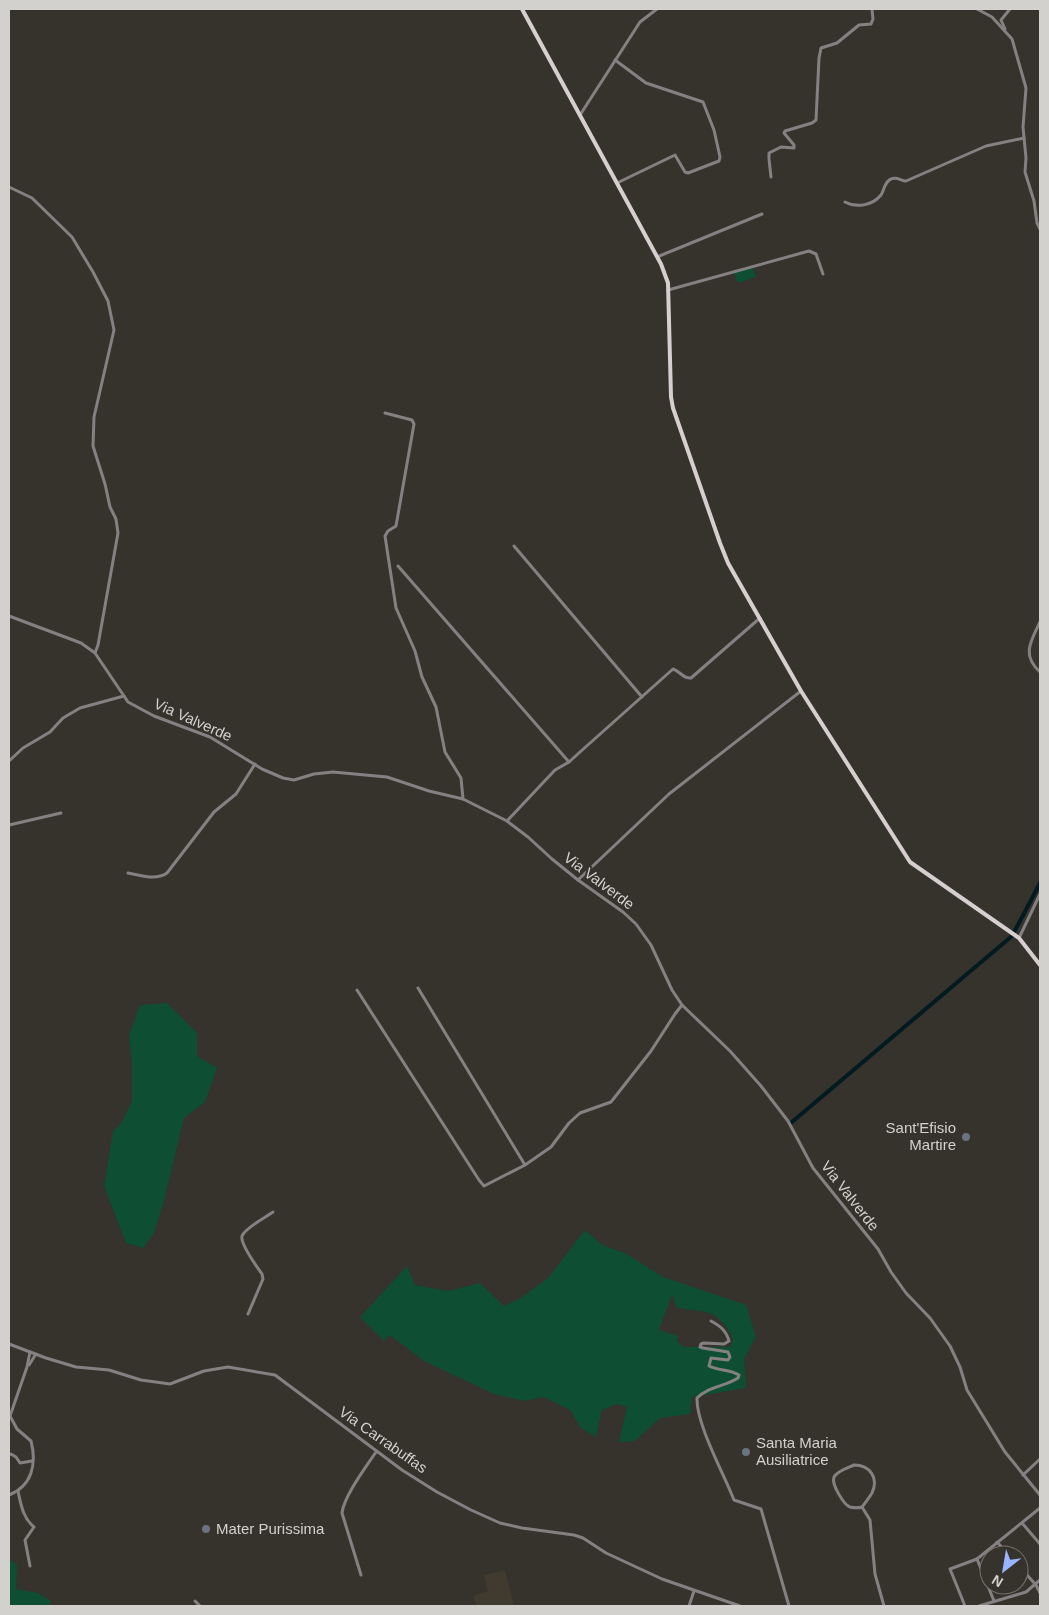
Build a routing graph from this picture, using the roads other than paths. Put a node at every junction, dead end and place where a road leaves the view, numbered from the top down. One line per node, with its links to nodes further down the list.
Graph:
1 (522, 9): 8 (main road)
2 (657, 9): 7 (street)
3 (872, 9): 10 (street)
4 (977, 9): 6 (street)
5 (1010, 9): 6 (street)
6 (1006, 32): 9 (street)
7 (615, 60): 8 (street); 11 (street)
8 (580, 115): 11 (main road)
9 (1024, 138): 13 (street); 15 (street)
10 (771, 177)
11 (617, 183): 16 (main road)
12 (9, 187): 25 (street)
13 (844, 202)
14 (762, 214): 16 (street)
15 (1040, 229)
16 (657, 257): 18 (main road)
17 (822, 274): 18 (street)
18 (668, 290): 23 (main road)
19 (385, 414): 33 (street)
20 (514, 546): 29 (street)
21 (398, 566): 31 (street)
22 (9, 616): 25 (street, Via Valverde)
23 (760, 618): 27 (main road); 29 (street)
24 (1040, 622): 26 (street)
25 (95, 653): 28 (street, Via Valverde)
26 (1040, 672)
27 (801, 690): 38 (street); 40 (main road)
28 (124, 696): 30 (street); 32 (street, Via Valverde)
29 (642, 697): 31 (street)
30 (9, 761)
31 (569, 762): 35 (street)
32 (255, 764): 33 (street, Via Valverde); 37 (street)
33 (463, 799): 35 (street, Via Valverde)
34 (61, 813): 36 (street)
35 (507, 821): 38 (street, Via Valverde)
36 (9, 825)
37 (128, 873)
38 (578, 880): 44 (street, Via Valverde)
39 (1040, 894): 40 (street)
40 (1015, 935): 41 (main road)
41 (1040, 965)
42 (418, 988): 45 (street)
43 (357, 990): 45 (street)
44 (682, 1006): 45 (street); 57 (street, Via Valverde)
45 (525, 1165)
46 (273, 1212): 47 (street)
47 (248, 1314)
48 (710, 1321): 80 (street)
49 (9, 1344): 50 (street, Via Carrabuffas)
50 (30, 1352): 51 (street, Via Carrabuffas); 52 (street)
51 (36, 1354): 52 (street); 53 (street, Via Carrabuffas)
52 (27, 1367): 56 (street)
53 (376, 1452): 69 (street); 73 (street, Via Carrabuffas)
54 (9, 1455): 56 (street)
55 (1040, 1460): 57 (street)
56 (32, 1461): 58 (street)
57 (1023, 1475): 60 (street, Via Valverde)
58 (18, 1492): 59 (street); 68 (street)
59 (9, 1495)
60 (1040, 1495)
61 (862, 1507): 61 (street); 81 (street)
62 (1040, 1508): 63 (street)
63 (1022, 1523): 64 (street); 65 (street)
64 (997, 1542): 66 (street); 67 (street)
65 (1040, 1544)
66 (1000, 1545)
67 (977, 1559): 76 (street); 82 (street)
68 (30, 1566)
69 (361, 1575)
70 (1029, 1577): 72 (street)
71 (1040, 1580): 72 (street)
72 (1036, 1585): 74 (street); 76 (street)
73 (694, 1591): 78 (street); 79 (street, Via Carrabuffas)
74 (1040, 1593)
75 (195, 1601): 77 (street)
76 (994, 1601): 83 (street)
77 (200, 1606)
78 (689, 1606)
79 (740, 1606)
80 (789, 1606)
81 (884, 1606)
82 (965, 1606)
83 (979, 1606)

